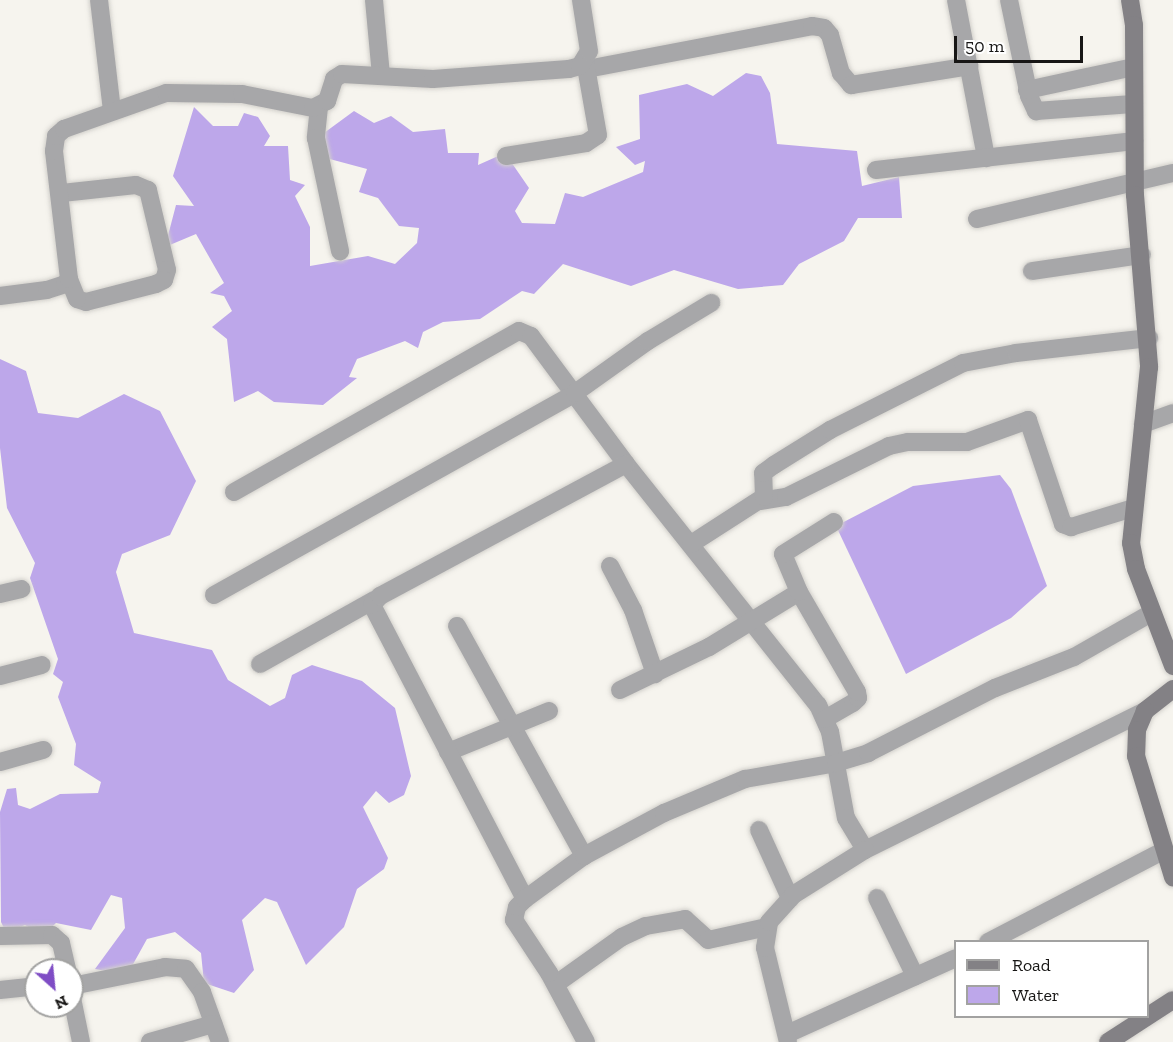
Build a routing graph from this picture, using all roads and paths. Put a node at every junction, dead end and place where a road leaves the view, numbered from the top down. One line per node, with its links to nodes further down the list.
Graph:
1 (99, 0): 14 (street)
2 (374, 0): 10 (street)
3 (581, 0): 7 (street)
4 (956, 0): 8 (street)
5 (1009, 0): 11 (street)
6 (1130, 0): 9 (street)
7 (586, 65): 8 (street); 10 (street); 16 (street)
8 (969, 66): 17 (street)
9 (1134, 67): 11 (street); 12 (street)
10 (381, 76): 13 (street)
11 (1027, 90): 12 (street)
12 (1133, 104): 15 (street)
13 (319, 107): 14 (street); 23 (street)
14 (112, 111): 21 (street)
15 (1134, 141): 17 (street); 20 (street)
16 (506, 156)
17 (986, 158): 18 (street)
18 (876, 170)
19 (1173, 173): 20 (street)
20 (1135, 182): 22 (street); 24 (street)
21 (62, 193): 26 (street); 26 (street)
22 (977, 219)
23 (340, 251)
24 (1142, 255): 25 (street); 29 (street)
25 (1032, 271)
26 (69, 279): 27 (street)
27 (0, 297)
28 (711, 303): 30 (street)
29 (1149, 338): 32 (street); 35 (street)
30 (575, 393): 33 (street); 34 (street); 43 (street)
31 (1173, 413): 32 (street)
32 (1143, 424): 36 (street)
33 (626, 464): 38 (street); 44 (street)
34 (234, 492)
35 (760, 501): 36 (street); 38 (street)
36 (1133, 508): 45 (street)
37 (834, 522): 41 (street)
38 (691, 544): 46 (street)
39 (610, 566): 51 (street)
40 (21, 589): 42 (street)
41 (799, 592): 46 (street); 57 (street)
42 (0, 594)
43 (214, 595)
44 (374, 600): 48 (street); 60 (street)
45 (1151, 613): 50 (street); 62 (street)
46 (754, 620): 51 (street); 57 (street)
47 (457, 627): 58 (street)
48 (260, 664)
49 (42, 665): 52 (street)
50 (1173, 666)
51 (655, 674): 54 (street)
52 (0, 676)
53 (1173, 689): 56 (street)
54 (620, 690)
55 (549, 711): 58 (street)
56 (1146, 711): 64 (street); 65 (street)
57 (825, 719): 62 (street)
58 (509, 726): 60 (street); 66 (street)
59 (44, 750): 61 (street)
60 (448, 752): 70 (street)
61 (0, 762)
62 (836, 763): 64 (street); 66 (street)
63 (759, 830): 68 (street)
64 (865, 850): 68 (street)
65 (1163, 851): 67 (street); 73 (street)
66 (584, 856): 70 (street)
67 (1173, 877)
68 (790, 898): 71 (street)
69 (877, 898): 76 (street)
70 (525, 899): 78 (street)
71 (767, 927): 78 (street); 86 (street)
72 (0, 936): 74 (street)
73 (992, 940)
74 (64, 958)
75 (954, 959): 76 (street)
76 (915, 976): 86 (street)
77 (84, 984): 85 (street)
78 (556, 984): 90 (street)
79 (24, 987): 80 (street)
80 (0, 990)
81 (1173, 1000): 82 (street)
82 (1149, 1016)
83 (76, 1018): 87 (street)
84 (1145, 1018): 91 (street)
85 (213, 1024): 88 (street); 89 (street)
86 (787, 1038)
87 (81, 1042)
88 (150, 1042)
89 (220, 1042)
90 (586, 1042)
91 (1108, 1042)

